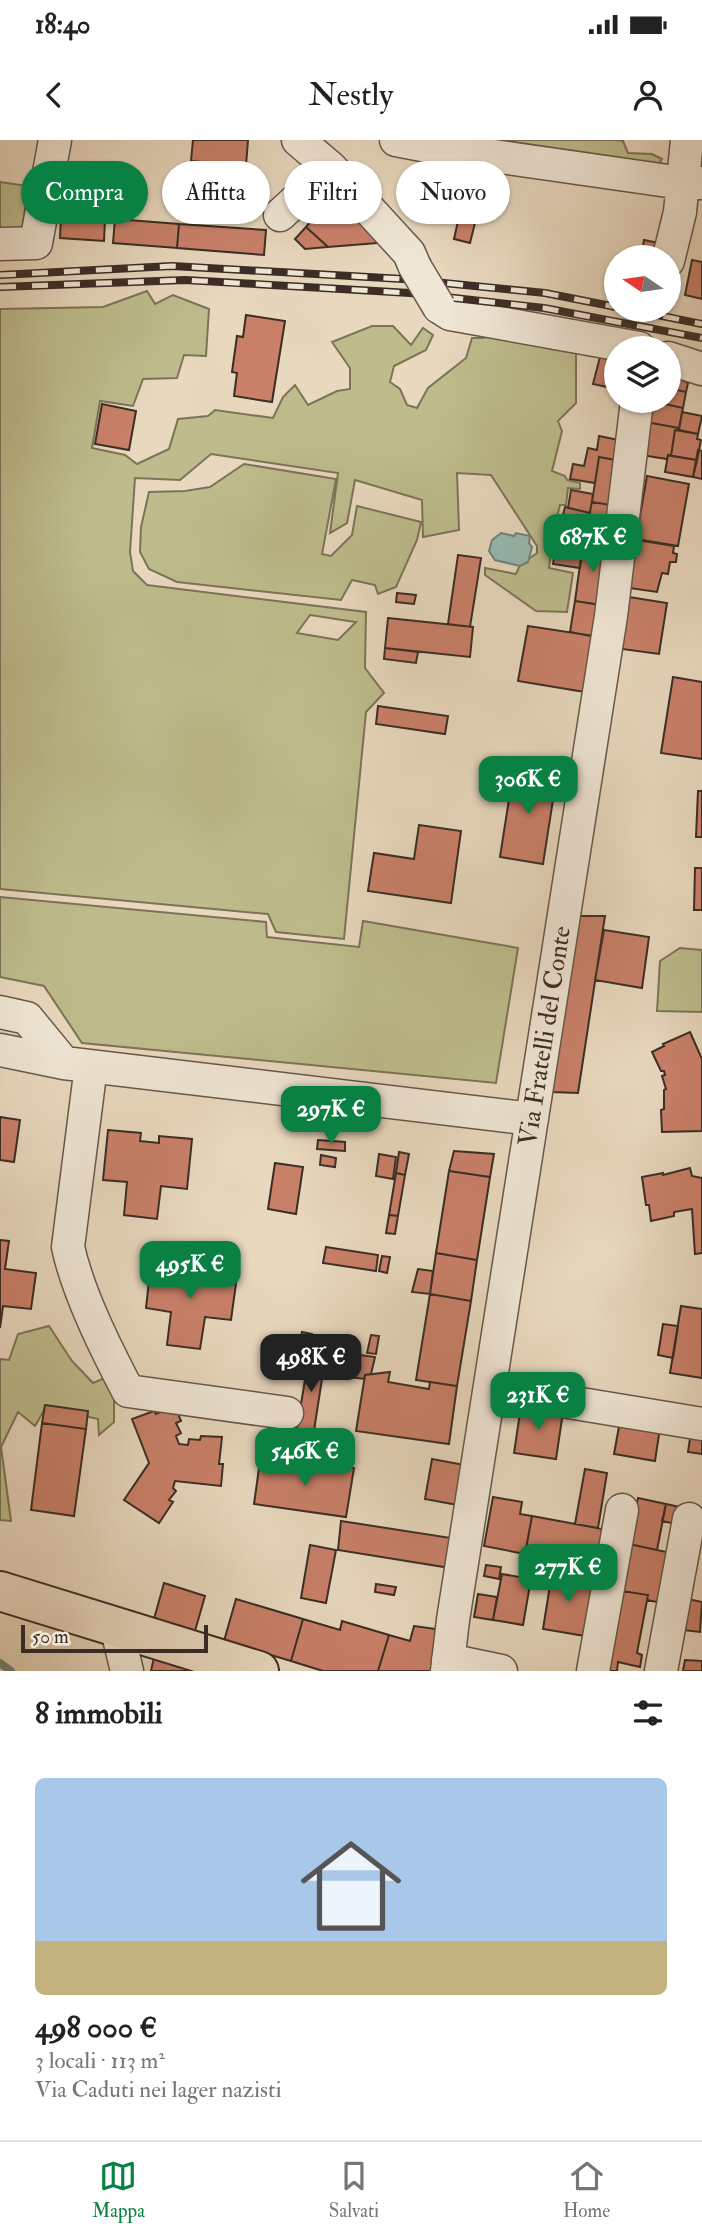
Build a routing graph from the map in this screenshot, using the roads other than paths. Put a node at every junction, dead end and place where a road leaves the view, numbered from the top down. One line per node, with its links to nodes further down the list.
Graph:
1 (55, 140): 10 (street)
2 (298, 140): 5 (street)
3 (396, 140): 6 (street)
4 (687, 140): 6 (street)
5 (323, 161)
6 (692, 183): 11 (street)
7 (284, 211): 8 (street)
8 (280, 215)
9 (382, 223): 12 (street, bridge)
10 (0, 244)
11 (672, 245)
12 (604, 342)
13 (681, 362): 14 (street)
14 (702, 369)
15 (636, 413): 19 (street, Via Fratelli del Conte)
16 (0, 1012): 18 (street)
17 (0, 1050): 18 (street)
18 (77, 1064): 19 (street); 21 (street)
19 (532, 1119): 20 (street, Via Fratelli del Conte)
20 (490, 1389): 22 (street); 27 (street, Via Fratelli del Conte)
21 (287, 1413)
22 (702, 1424)
23 (622, 1510): 31 (street)
24 (689, 1519): 32 (street)
25 (0, 1591): 26 (main road)
26 (109, 1624): 28 (street); 29 (main road)
27 (447, 1666): 30 (street)
28 (127, 1671)
29 (259, 1671)
30 (501, 1671)
31 (593, 1671)
32 (661, 1671)

